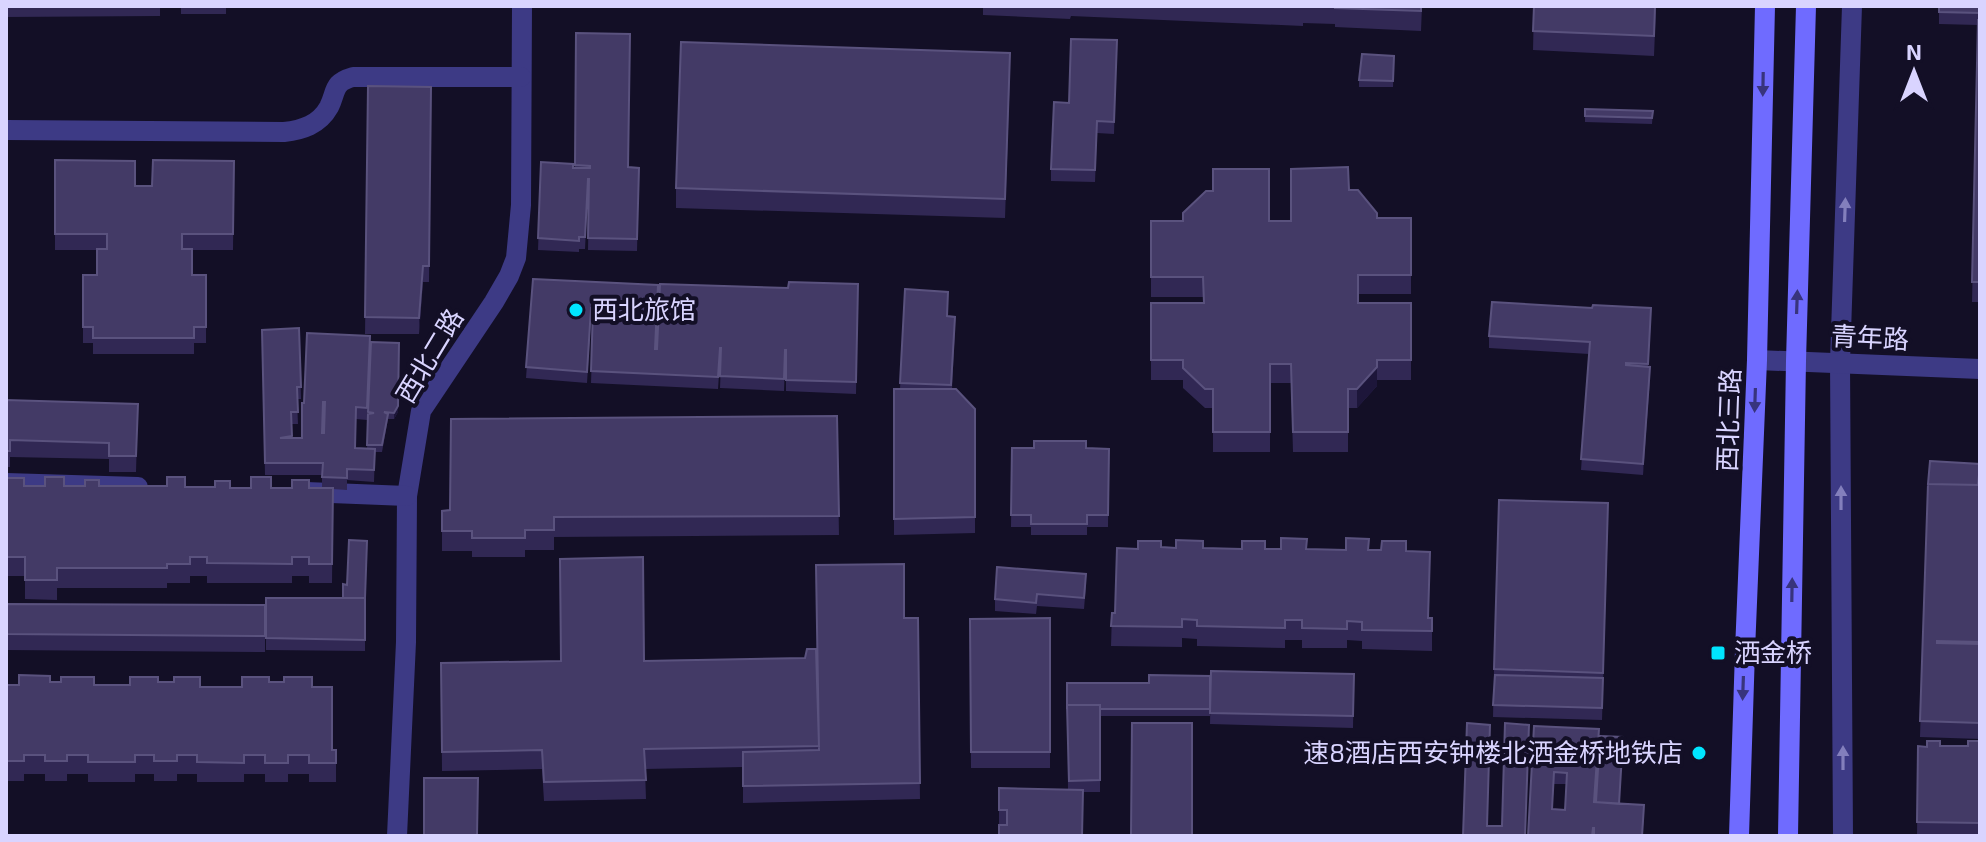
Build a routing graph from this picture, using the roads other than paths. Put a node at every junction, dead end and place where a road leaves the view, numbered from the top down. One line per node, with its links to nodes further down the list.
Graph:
1 (522, 6): 5 (street, 西北二路)
2 (1765, 6): 7 (main road, 西北三路, one-way to 7)
3 (1806, 6): 8 (main road, one-way to 3)
4 (1852, 6): 9 (street, one-way to 4)
5 (521, 77): 6 (street); 14 (street, 西北二路)
6 (6, 130)
7 (1757, 360): 8 (street, 青年路); 16 (main road, 西北三路, one-way to 16)
8 (1796, 361): 9 (street, 青年路); 17 (main road, one-way to 8)
9 (1840, 362): 10 (street, 青年路); 18 (street, one-way to 9)
10 (1980, 369)
11 (6, 483): 12 (street)
12 (160, 488)
13 (284, 492): 14 (street)
14 (407, 496): 15 (street, 西北二路)
15 (397, 836)
16 (1739, 836)
17 (1788, 836)
18 (1843, 836)

